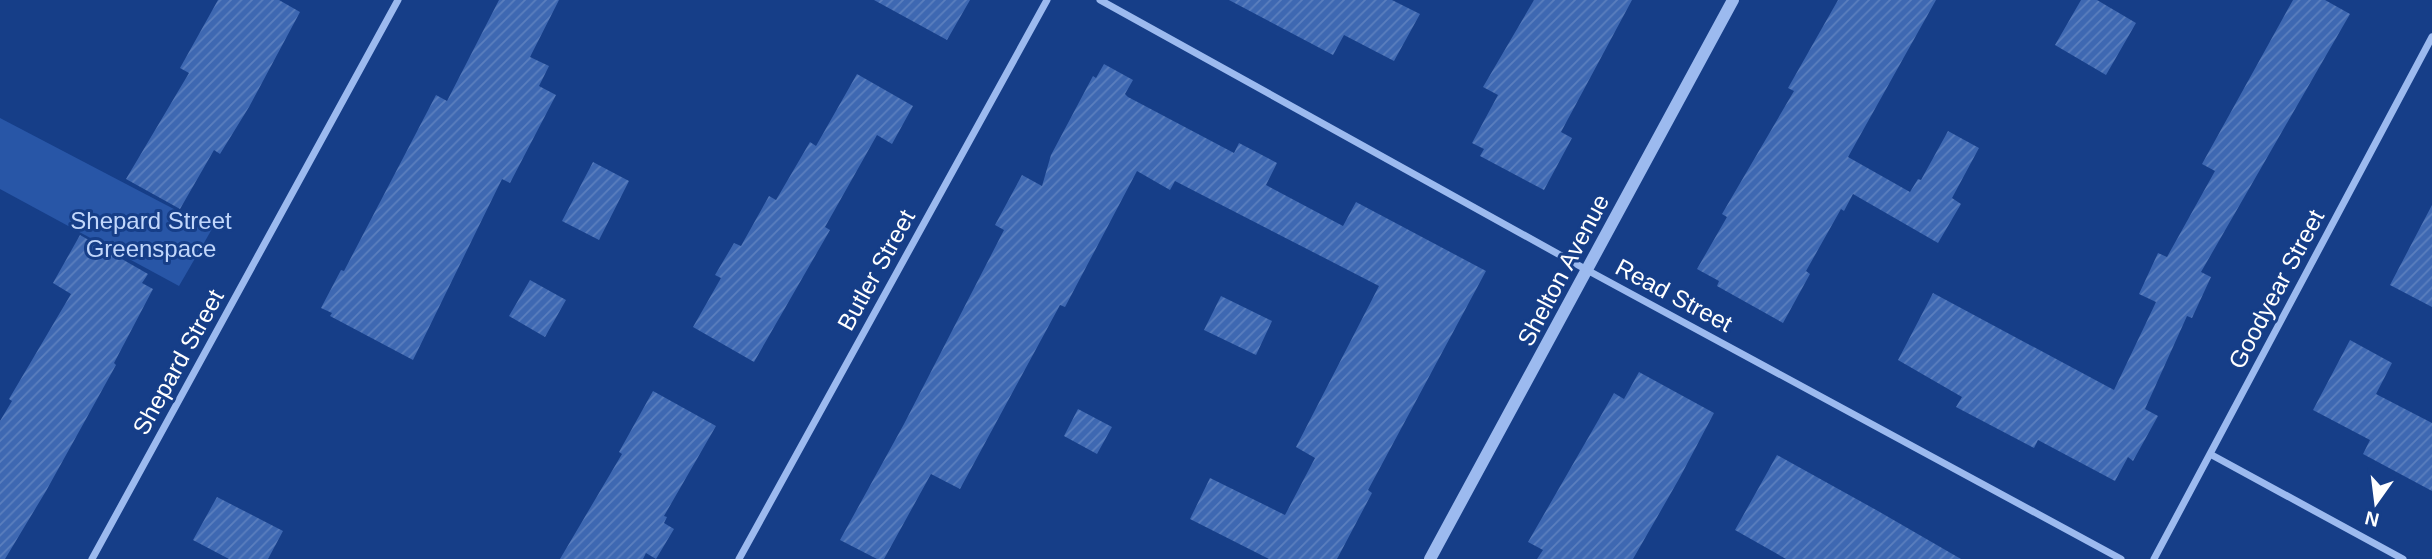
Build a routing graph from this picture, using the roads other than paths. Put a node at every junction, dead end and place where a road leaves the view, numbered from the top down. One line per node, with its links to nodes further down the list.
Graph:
1 (398, 0): 8 (street, Shepard Street)
2 (1047, 0): 9 (street, Butler Street)
3 (1100, 0): 6 (street, Read Street)
4 (1733, 0): 6 (street, Shelton Avenue)
5 (2432, 37): 7 (street, Goodyear Street)
6 (1587, 270): 10 (street, Shelton Avenue); 11 (street, Read Street)
7 (2210, 454): 12 (street, Goodyear Street); 13 (street)
8 (92, 559)
9 (739, 559)
10 (1430, 559)
11 (2121, 559)
12 (2154, 559)
13 (2403, 559)

